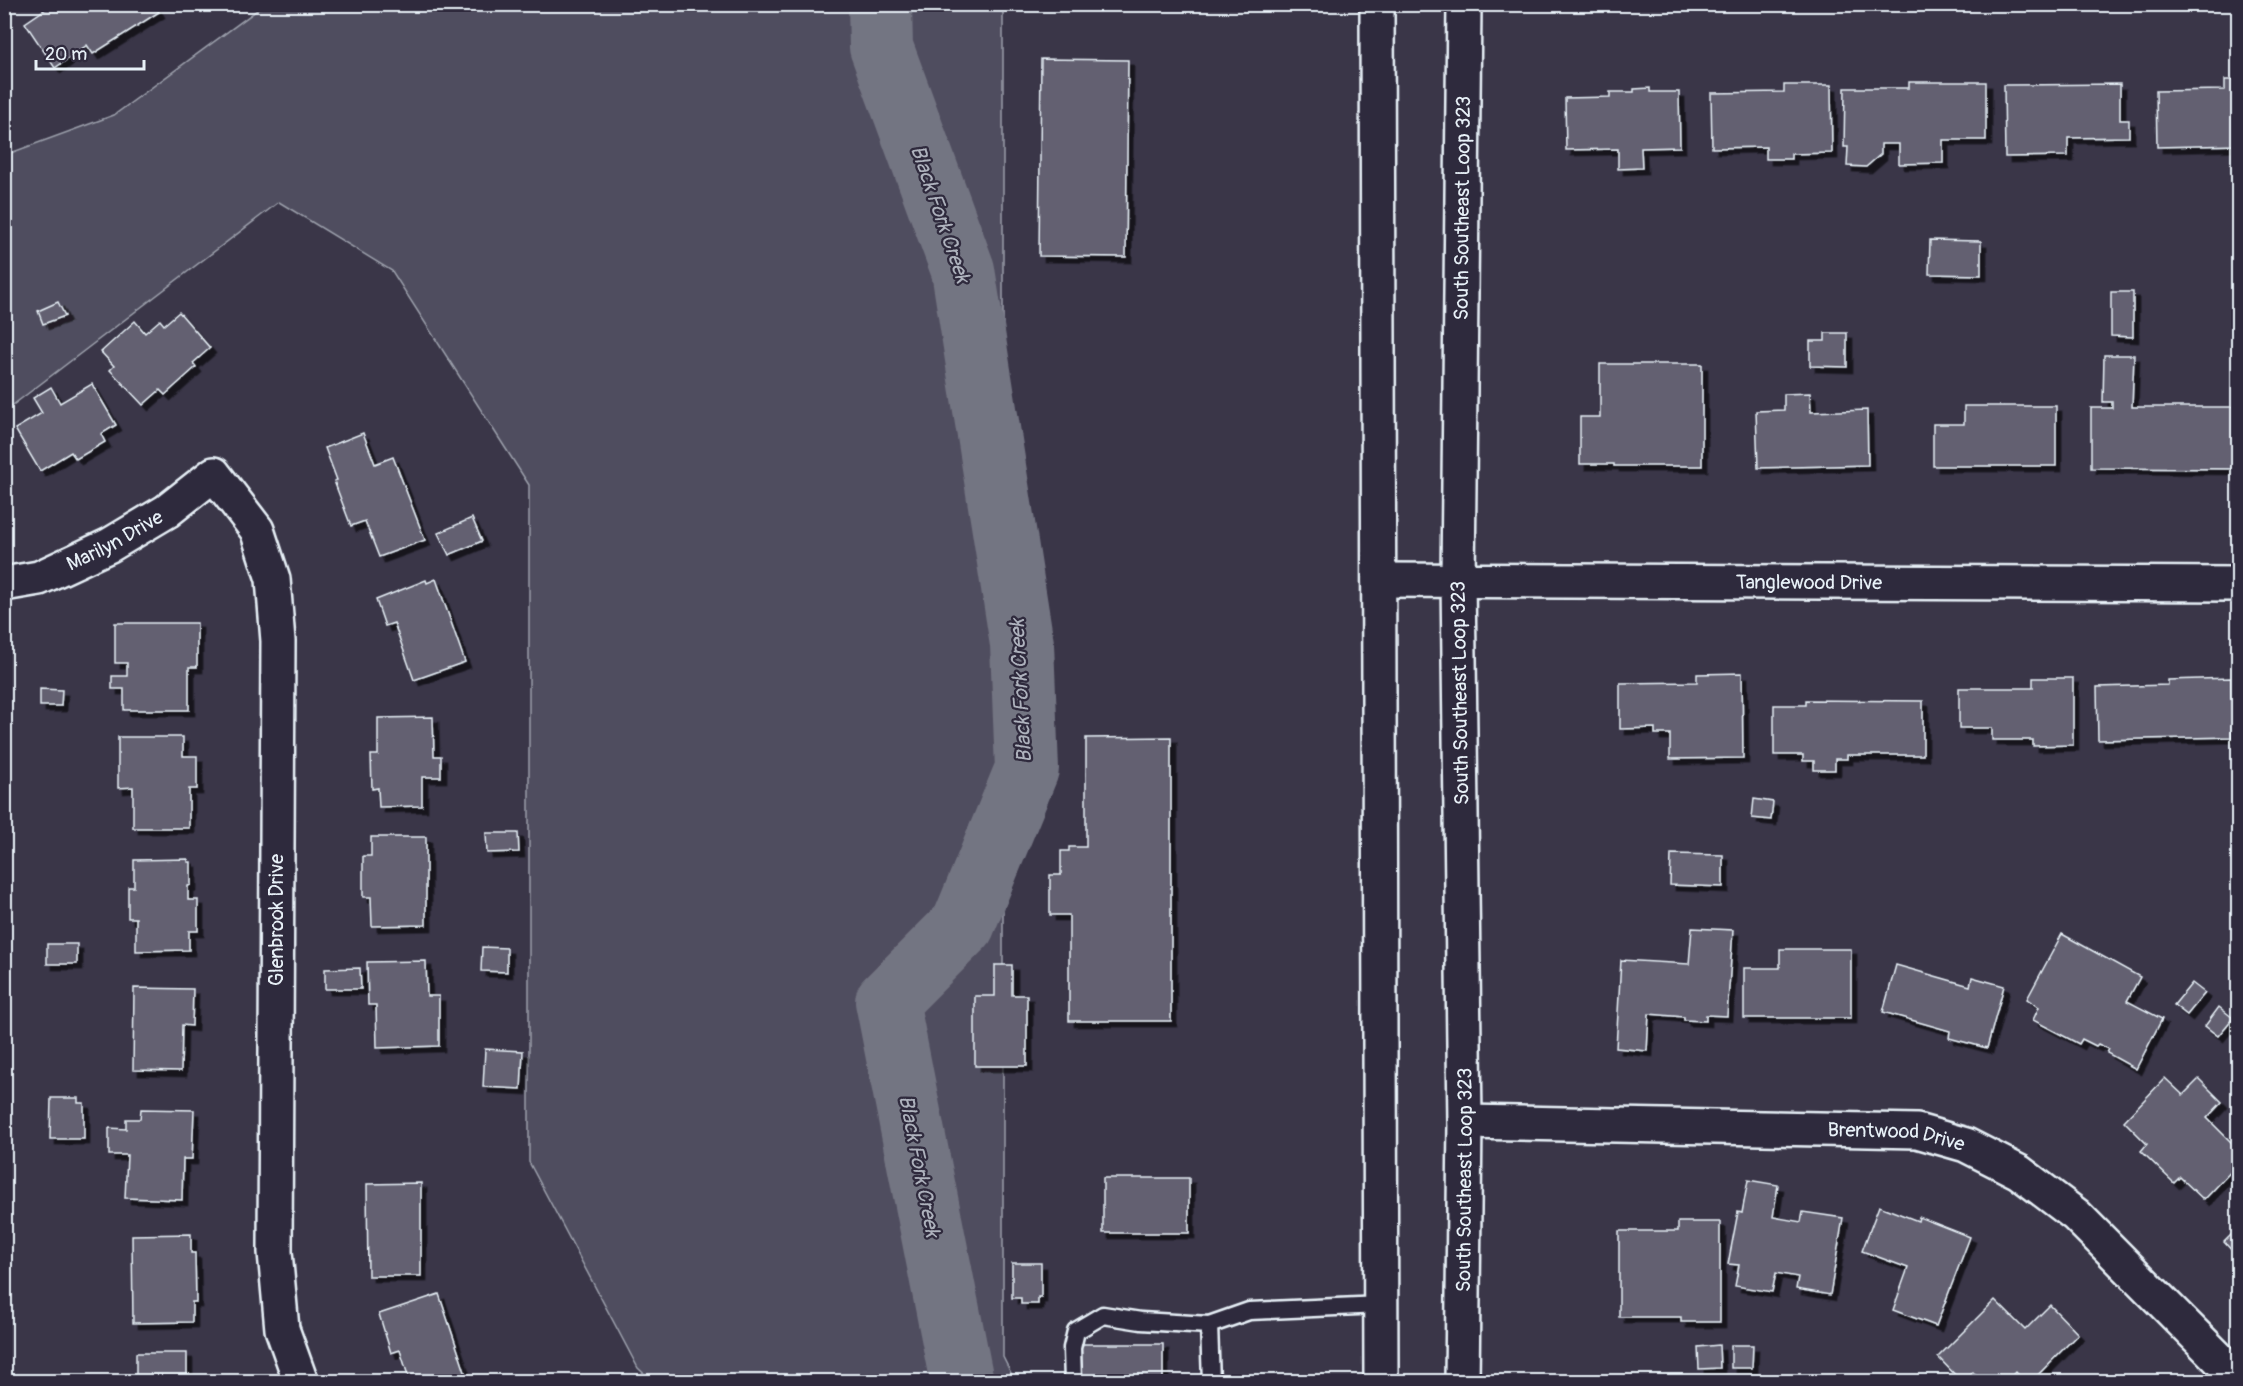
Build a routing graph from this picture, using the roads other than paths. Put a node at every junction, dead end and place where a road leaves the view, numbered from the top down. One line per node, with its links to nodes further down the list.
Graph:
1 (1377, 4): 4 (main road)
2 (1464, 4): 5 (main road, South Southeast Loop 323)
3 (214, 474): 6 (main road, Marilyn Drive); 12 (main road, Glenbrook Drive)
4 (1379, 580): 5 (main road, Tanglewood Drive); 9 (main road)
5 (1458, 580): 7 (main road, Tanglewood Drive); 8 (main road, South Southeast Loop 323)
6 (4, 584)
7 (2238, 584)
8 (1465, 1122): 11 (main road, Brentwood Drive); 16 (main road, South Southeast Loop 323)
9 (1381, 1305): 10 (lane); 15 (main road)
10 (1209, 1325): 13 (lane); 14 (lane)
11 (2238, 1378)
12 (301, 1382)
13 (1073, 1382)
14 (1211, 1382)
15 (1381, 1382)
16 (1462, 1382)

